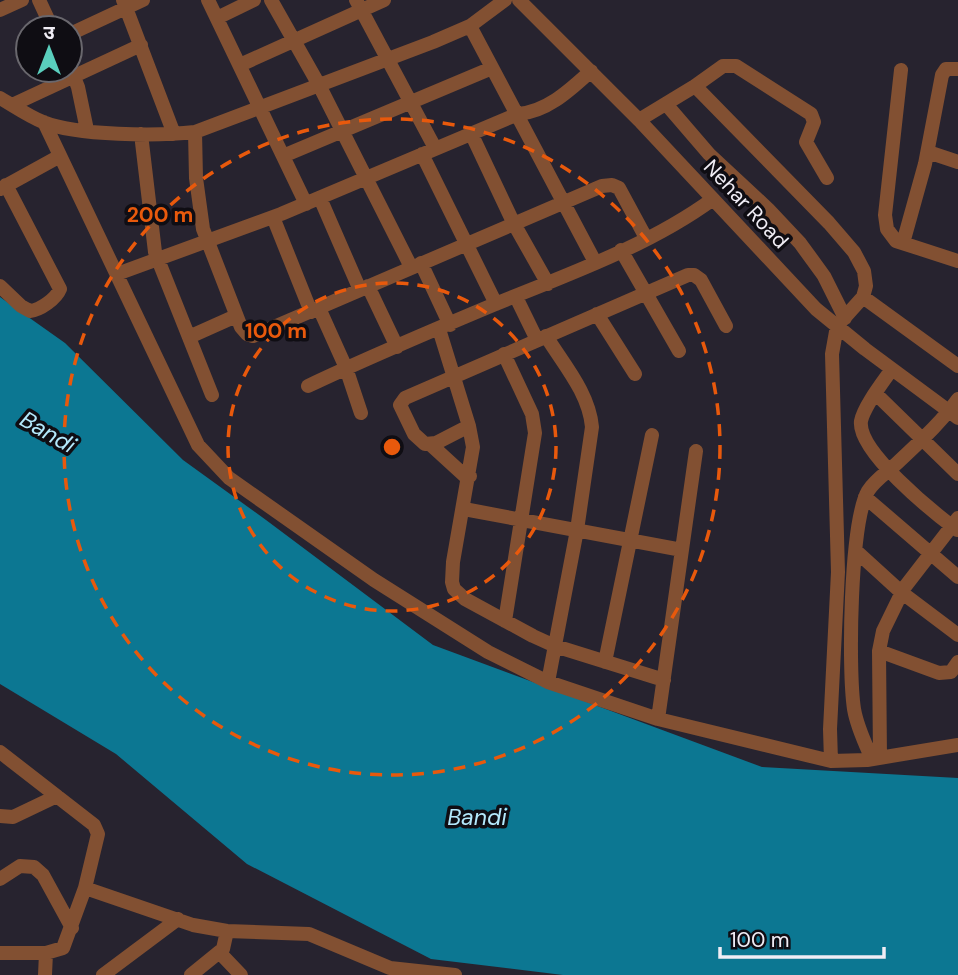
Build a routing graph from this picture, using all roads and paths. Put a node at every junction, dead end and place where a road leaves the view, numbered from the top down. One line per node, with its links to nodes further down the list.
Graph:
1 (22, 0): 11 (street)
2 (143, 0): 9 (street)
3 (208, 0): 12 (street)
4 (254, 0): 12 (street)
5 (271, 0): 15 (street)
6 (384, 0): 10 (street)
7 (505, 0): 14 (street)
8 (519, 0): 23 (street, Nehar Road)
9 (124, 4): 13 (street); 16 (street)
10 (359, 5): 15 (street); 17 (street)
11 (0, 10)
12 (217, 18): 18 (street)
13 (84, 26)
14 (470, 26): 17 (street); 20 (street)
15 (294, 41): 18 (street); 26 (street)
16 (141, 45): 19 (street); 40 (street)
17 (389, 59): 26 (street); 29 (street)
18 (240, 65): 31 (street)
19 (84, 67)
20 (492, 68): 29 (street); 32 (street)
21 (958, 69): 42 (street)
22 (901, 70): 58 (street)
23 (591, 71): 32 (street); 33 (street, Nehar Road)
24 (45, 84): 28 (street)
25 (75, 84): 35 (street)
26 (319, 85): 31 (street); 37 (street)
27 (695, 86): 30 (street); 47 (street); 70 (street)
28 (6, 101): 34 (street)
29 (411, 101): 37 (street); 41 (street)
30 (666, 104): 33 (street); 75 (street)
31 (260, 107): 36 (street); 44 (street)
32 (518, 114): 38 (street); 51 (street)
33 (639, 120): 50 (street, Nehar Road)
34 (44, 122): 35 (street); 43 (street)
35 (87, 130): 39 (street)
36 (195, 132): 40 (street); 56 (street)
37 (343, 132): 44 (street); 46 (street)
38 (471, 133): 41 (street); 54 (street)
39 (142, 134): 40 (street); 60 (street)
40 (174, 134)
41 (429, 151): 46 (street); 57 (street)
42 (928, 152): 45 (street); 58 (street)
43 (60, 156): 48 (street); 64 (street)
44 (283, 156): 52 (street)
45 (958, 162)
46 (367, 178): 49 (street); 63 (street)
47 (827, 178)
48 (3, 187): 66 (street)
49 (320, 198): 52 (street); 67 (street)
50 (713, 199): 55 (street); 75 (street, Nehar Road)
51 (565, 200): 54 (street); 55 (street); 62 (street)
52 (306, 204): 53 (street)
53 (273, 217): 56 (street); 72 (street)
54 (513, 222): 57 (street); 65 (street)
55 (646, 238): 59 (street)
56 (206, 242): 60 (street); 74 (street)
57 (464, 243): 63 (street); 71 (street)
58 (903, 243): 61 (street)
59 (621, 250): 62 (street); 68 (street)
60 (158, 258): 64 (street); 78 (street)
61 (958, 261)
62 (595, 262): 65 (street)
63 (416, 265): 67 (street); 77 (street)
64 (117, 274): 119 (street)
65 (548, 284): 69 (street)
66 (0, 286)
67 (364, 288): 72 (street); 80 (street)
68 (646, 294): 73 (street); 76 (street); 81 (street)
69 (516, 297): 71 (street); 79 (street)
70 (863, 297): 75 (street); 83 (street)
71 (496, 304): 77 (street)
72 (315, 310): 74 (street); 84 (street)
73 (597, 314): 79 (street); 86 (street)
74 (236, 316): 78 (street)
75 (841, 322): 85 (street, Nehar Road); 124 (street)
76 (726, 326)
77 (444, 327): 80 (street); 87 (street)
78 (188, 337): 90 (street)
79 (542, 338): 82 (street); 105 (street)
80 (397, 347): 84 (street)
81 (679, 351)
82 (504, 354): 87 (street); 103 (street)
83 (958, 366)
84 (346, 368): 88 (street); 92 (street)
85 (892, 369): 89 (street); 91 (street, Nehar Road)
86 (635, 374)
87 (454, 376): 93 (street); 96 (street)
88 (308, 386)
89 (876, 394): 95 (street); 98 (street)
90 (212, 396)
91 (955, 409): 95 (street)
92 (361, 413)
93 (469, 426): 96 (street); 100 (street)
94 (652, 435): 106 (street)
95 (921, 440): 98 (street); 99 (street)
96 (430, 444): 100 (street)
97 (696, 451): 107 (street)
98 (888, 470): 101 (street); 104 (street)
99 (958, 474)
100 (470, 476): 102 (street)
101 (865, 497): 108 (street); 109 (street)
102 (464, 509): 103 (street); 112 (street)
103 (522, 520): 105 (street); 112 (street)
104 (956, 525): 109 (street)
105 (577, 530): 106 (street); 114 (street)
106 (629, 540): 107 (street); 116 (street)
107 (682, 550): 118 (street)
108 (856, 551): 111 (street); 123 (street)
109 (930, 554): 110 (street); 111 (street)
110 (958, 577)
111 (901, 592): 113 (street); 115 (street)
112 (505, 621): 114 (street)
113 (958, 635)
114 (555, 646): 116 (street); 119 (street)
115 (879, 651): 117 (street); 123 (street)
116 (605, 662): 118 (street)
117 (958, 663)
118 (664, 680): 120 (street)
119 (548, 682): 120 (street)
120 (658, 719): 124 (street)
121 (958, 745): 123 (street)
122 (0, 752): 125 (street)
123 (876, 759): 124 (street)
124 (831, 761)
125 (57, 796): 126 (street); 128 (street)
126 (0, 816)
127 (0, 879): 130 (street)
128 (85, 888): 129 (street); 130 (street)
129 (178, 919): 131 (street); 136 (street)
130 (72, 928): 133 (street)
131 (227, 931): 134 (street); 139 (street)
132 (0, 953): 133 (street)
133 (46, 953): 135 (street)
134 (220, 953): 137 (street); 138 (street)
135 (45, 975)
136 (103, 975)
137 (191, 975)
138 (241, 975)
139 (454, 975)

